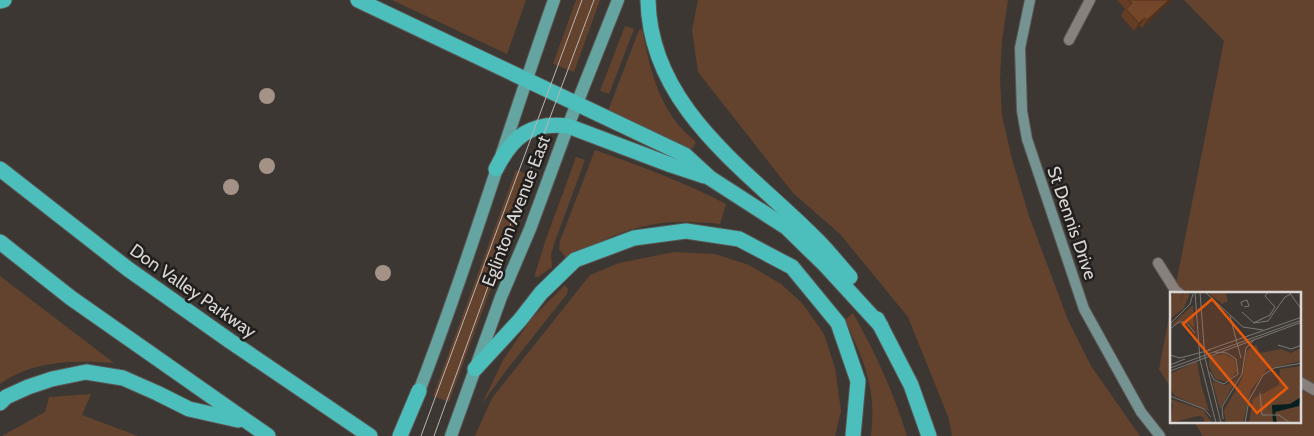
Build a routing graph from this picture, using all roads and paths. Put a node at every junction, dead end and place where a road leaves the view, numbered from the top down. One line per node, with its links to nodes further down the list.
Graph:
1 (4, 0): 8 (highway)
2 (358, 0): 10 (highway)
3 (554, 0): 10 (main road, Eglinton Avenue East)
4 (618, 0): 11 (main road, Eglinton Avenue East)
5 (648, 0): 19 (highway)
6 (1030, 0): 32 (street, St Dennis Drive)
7 (1090, 0): 9 (lane)
8 (0, 1)
9 (1069, 40)
10 (526, 80): 11 (highway); 14 (main road, Eglinton Avenue East)
11 (577, 104): 12 (main road, Eglinton Avenue East); 15 (highway)
12 (568, 126): 14 (highway); 15 (highway); 20 (main road, Eglinton Avenue East)
13 (0, 169): 27 (highway, Don Valley Parkway)
14 (496, 169): 23 (main road, Eglinton Avenue East)
15 (710, 178): 19 (highway)
16 (0, 242): 25 (highway)
17 (1158, 263): 18 (lane)
18 (1178, 292)
19 (881, 326): 31 (highway)
20 (475, 369): 29 (main road, Eglinton Avenue East); 30 (highway)
21 (1302, 383): 22 (lane)
22 (1314, 390)
23 (419, 391): 28 (highway)
24 (0, 403): 25 (highway)
25 (247, 422): 26 (highway)
26 (268, 436)
27 (370, 436)
28 (401, 436)
29 (450, 436)
30 (854, 436)
31 (929, 436)
32 (1160, 436)

